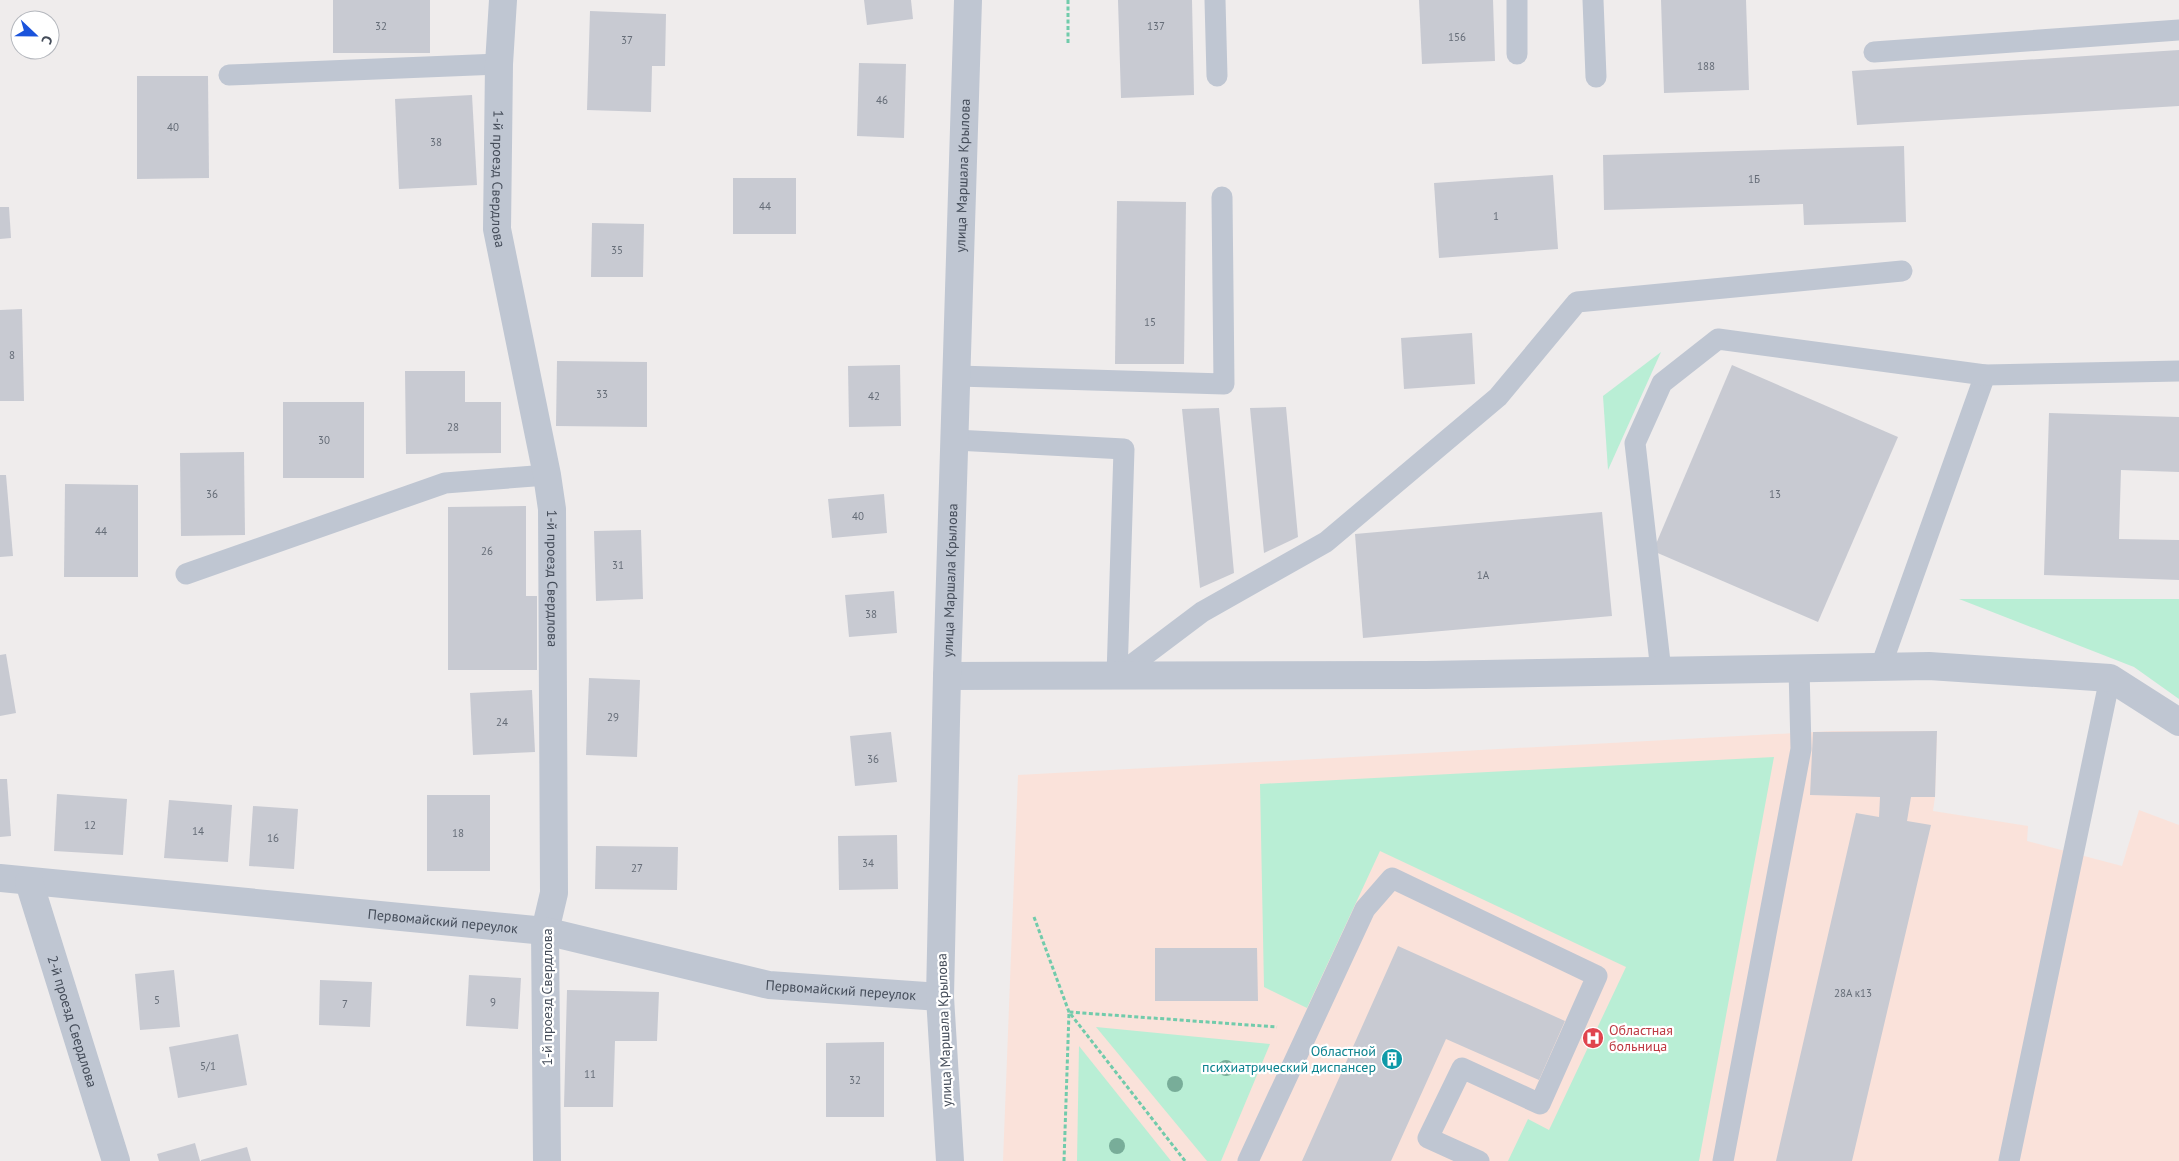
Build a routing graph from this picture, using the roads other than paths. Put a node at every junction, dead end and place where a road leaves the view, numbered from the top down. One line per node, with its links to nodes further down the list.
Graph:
1 (503, 0): 9 (street, 1-й проезд Свердлова)
2 (968, 0): 17 (street, улица Маршала Крылова)
3 (1215, 0): 11 (lane)
4 (1517, 0): 8 (lane)
5 (1593, 0): 12 (lane)
6 (2179, 30): 7 (lane)
7 (1874, 52)
8 (1517, 54)
9 (499, 64): 10 (lane); 19 (street, 1-й проезд Свердлова)
10 (229, 75)
11 (1218, 76)
12 (1596, 77)
13 (1222, 197): 17 (lane)
14 (1902, 271): 25 (lane)
15 (2179, 372): 16 (lane)
16 (1985, 375): 21 (lane); 23 (lane)
17 (957, 376): 18 (street, улица Маршала Крылова)
18 (955, 440): 24 (street, улица Маршала Крылова); 25 (lane)
19 (547, 475): 20 (lane); 30 (street, 1-й проезд Свердлова)
20 (186, 574)
21 (1881, 666): 22 (street); 26 (street)
22 (1799, 668): 23 (street); 37 (lane)
23 (1661, 671): 25 (street)
24 (947, 676): 25 (street); 31 (street, улица Маршала Крылова)
25 (1117, 676)
26 (2110, 678): 27 (street); 38 (lane)
27 (2179, 722)
28 (0, 878): 29 (street, Первомайский переулок)
29 (29, 882): 30 (street, Первомайский переулок); 32 (street, 2-й проезд Свердлова)
30 (545, 931): 31 (street, Первомайский переулок); 33 (street, 1-й проезд Свердлова)
31 (940, 996): 34 (street, улица Маршала Крылова)
32 (116, 1161)
33 (547, 1161)
34 (950, 1161)
35 (1248, 1161): 36 (lane)
36 (1480, 1161)
37 (1723, 1161)
38 (2009, 1161)

